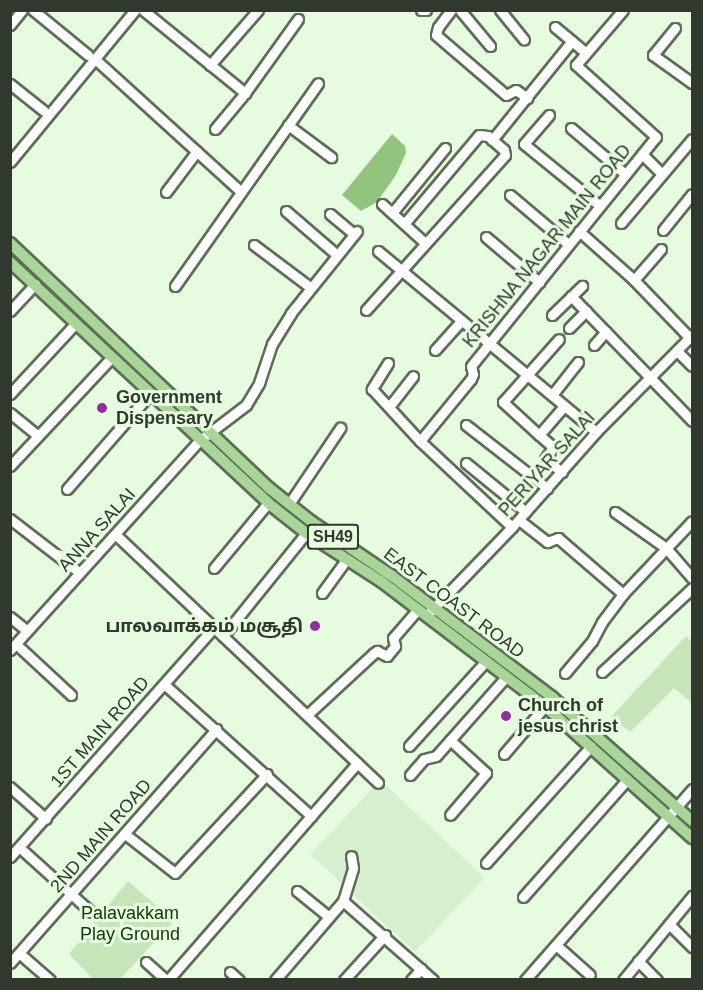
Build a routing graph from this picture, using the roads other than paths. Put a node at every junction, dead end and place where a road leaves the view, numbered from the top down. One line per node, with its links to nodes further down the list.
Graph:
1 (22, 10): 13 (street)
2 (33, 10): 20 (street)
3 (135, 10): 20 (street)
4 (143, 10): 21 (street)
5 (258, 10): 21 (street)
6 (421, 10): 7 (street)
7 (426, 10)
8 (451, 10): 26 (street)
9 (460, 10): 18 (street)
10 (500, 10): 16 (street)
11 (623, 10): 19 (street)
12 (298, 19): 25 (street)
13 (10, 25)
14 (555, 27): 17 (street)
15 (675, 28): 23 (street)
16 (524, 40)
17 (572, 41): 19 (street); 26 (street)
18 (490, 46)
19 (585, 52): 36 (street, KRISHNA NAGAR MAIN ROAD)
20 (92, 57): 35 (street); 38 (street)
21 (210, 65): 25 (street)
22 (318, 83): 29 (street)
23 (692, 83)
24 (10, 84): 27 (street)
25 (245, 93): 31 (street)
26 (527, 98): 33 (street)
27 (44, 111)
28 (549, 115): 46 (street)
29 (288, 125): 37 (street); 41 (street)
30 (571, 128): 39 (street)
31 (215, 129)
32 (693, 139): 40 (street)
33 (492, 140): 50 (street); 55 (street)
34 (445, 148): 48 (street)
35 (197, 151): 41 (street); 42 (street)
36 (642, 154): 39 (street, KRISHNA NAGAR MAIN ROAD); 40 (street)
37 (331, 157)
38 (10, 162)
39 (625, 174): 46 (street, KRISHNA NAGAR MAIN ROAD)
40 (662, 174): 51 (street)
41 (240, 191): 67 (street)
42 (166, 192)
43 (693, 194): 52 (street)
44 (510, 195): 57 (street)
45 (382, 204): 48 (street)
46 (599, 205): 53 (street, KRISHNA NAGAR MAIN ROAD)
47 (286, 211): 61 (street)
48 (392, 213): 50 (street)
49 (330, 214): 61 (street, ANNA SALAI)
50 (405, 223): 55 (street)
51 (621, 223)
52 (663, 230)
53 (579, 231): 57 (street, KRISHNA NAGAR MAIN ROAD); 64 (street)
54 (486, 237): 65 (street)
55 (424, 242): 63 (street)
56 (10, 243): 104 (main road, EAST COAST ROAD / SH49)
57 (568, 244): 65 (street, KRISHNA NAGAR MAIN ROAD)
58 (254, 245): 69 (street)
59 (661, 249): 64 (street)
60 (378, 251): 63 (street)
61 (337, 255): 69 (street, ANNA SALAI)
62 (10, 262): 66 (main road, EAST COAST ROAD / SH49)
63 (401, 269): 71 (street); 75 (street)
64 (634, 280): 79 (street)
65 (539, 282): 81 (street, KRISHNA NAGAR MAIN ROAD)
66 (35, 284): 72 (street); 76 (main road, EAST COAST ROAD / SH49)
67 (175, 286)
68 (582, 286): 70 (street)
69 (310, 287): 104 (street, ANNA SALAI)
70 (571, 296): 73 (street); 74 (street)
71 (366, 310)
72 (10, 311)
73 (586, 311): 77 (street); 78 (street)
74 (552, 315)
75 (462, 320): 81 (street); 83 (street)
76 (75, 324): 85 (main road, EAST COAST ROAD / SH49); 92 (street)
77 (569, 328)
78 (606, 332): 82 (street); 91 (street)
79 (691, 336): 84 (street, PERIYAR SALAI)
80 (559, 339): 89 (street)
81 (489, 345): 89 (street); 105 (street, KRISHNA NAGAR MAIN ROAD)
82 (594, 345)
83 (435, 350)
84 (677, 351): 88 (street); 91 (street, PERIYAR SALAI)
85 (111, 358): 93 (main road, EAST COAST ROAD / SH49); 103 (street)
86 (578, 362): 94 (street)
87 (388, 363): 96 (street)
88 (693, 366)
89 (527, 375): 94 (street); 102 (street)
90 (413, 376): 96 (street)
91 (652, 377): 98 (street); 101 (street, PERIYAR SALAI)
92 (10, 394)
93 (150, 394): 104 (main road, EAST COAST ROAD / SH49); 110 (street)
94 (552, 395): 95 (street)
95 (564, 406): 101 (street); 102 (street)
96 (389, 407): 105 (street)
97 (10, 413): 103 (street)
98 (693, 421)
99 (466, 425): 109 (street)
100 (340, 428): 112 (street)
101 (596, 432): 108 (street, PERIYAR SALAI)
102 (539, 435): 108 (street)
103 (38, 436): 107 (street)
104 (204, 437): 111 (main road, EAST COAST ROAD / SH49); 112 (main road, EAST COAST ROAD / SH49); 119 (street, ANNA SALAI)
105 (420, 441): 117 (street)
106 (466, 463): 114 (street)
107 (10, 466)
108 (561, 472): 109 (street, PERIYAR SALAI)
109 (547, 488): 114 (street, PERIYAR SALAI)
110 (67, 489)
111 (268, 503): 118 (main road, EAST COAST ROAD / SH49); 122 (street)
112 (289, 504): 128 (main road, EAST COAST ROAD / SH49)
113 (615, 512): 120 (street)
114 (522, 516): 117 (street, PERIYAR SALAI); 127 (street)
115 (10, 519): 123 (street)
116 (693, 521): 120 (street)
117 (512, 528): 128 (street, PERIYAR SALAI)
118 (306, 533): 121 (main road, EAST COAST ROAD / SH49); 132 (street)
119 (115, 534): 123 (street, ANNA SALAI); 130 (street)
120 (666, 548): 124 (street); 127 (street)
121 (346, 560): 126 (street); 128 (main road, EAST COAST ROAD / SH49)
122 (214, 568)
123 (80, 573): 131 (street, ANNA SALAI)
124 (693, 578)
125 (693, 588): 135 (street)
126 (322, 593)
127 (623, 594): 136 (street)
128 (426, 611): 134 (main road, EAST COAST ROAD / SH49); 141 (street, PERIYAR SALAI); 154 (main road, EAST COAST ROAD / SH49)
129 (10, 617): 131 (street)
130 (214, 627): 132 (street); 138 (street, 1ST MAIN ROAD)
131 (27, 631): 133 (street, ANNA SALAI)
132 (223, 636): 141 (street)
133 (13, 647): 139 (street)
134 (486, 661): 137 (main road, EAST COAST ROAD / SH49); 144 (street)
135 (602, 672)
136 (565, 673)
137 (506, 677): 140 (main road, EAST COAST ROAD / SH49); 143 (street)
138 (164, 684): 142 (street); 158 (street, 1ST MAIN ROAD)
139 (72, 695)
140 (545, 706): 145 (main road, EAST COAST ROAD / SH49); 146 (street)
141 (307, 715): 147 (street)
142 (216, 729): 148 (street); 160 (street, 2ND MAIN ROAD)
143 (450, 740): 149 (street); 155 (street)
144 (409, 746)
145 (591, 746): 150 (main road, EAST COAST ROAD / SH49); 165 (street)
146 (504, 754)
147 (357, 763): 151 (street); 156 (street)
148 (267, 774): 156 (street); 160 (street)
149 (410, 775)
150 (627, 780): 157 (main road, EAST COAST ROAD / SH49); 169 (street)
151 (378, 783)
152 (10, 787): 158 (street)
153 (693, 789): 154 (street)
154 (676, 807): 157 (street); 159 (main road, EAST COAST ROAD / SH49)
155 (450, 815)
156 (311, 816): 186 (street)
157 (668, 816): 161 (main road, EAST COAST ROAD / SH49); 175 (street)
158 (46, 819): 162 (street, 1ST MAIN ROAD)
159 (693, 821)
160 (125, 834): 167 (street, 2ND MAIN ROAD)
161 (693, 837)
162 (19, 847): 164 (street, 1ST MAIN ROAD); 167 (street)
163 (351, 856): 170 (street)
164 (10, 857)
165 (486, 863)
166 (297, 891): 172 (street)
167 (72, 895): 171 (street); 177 (street, 2ND MAIN ROAD)
168 (693, 896): 173 (street)
169 (523, 897)
170 (343, 902): 172 (street); 174 (street)
171 (91, 912)
172 (329, 917): 184 (street)
173 (669, 924): 176 (street); 178 (street)
174 (385, 935): 181 (street); 188 (street)
175 (556, 945): 183 (street); 191 (street)
176 (693, 947)
177 (19, 953): 180 (street, 2ND MAIN ROAD); 185 (street)
178 (638, 961): 192 (street); 193 (street)
179 (146, 962): 186 (street)
180 (10, 963)
181 (421, 969): 189 (street); 190 (street)
182 (230, 972): 187 (street)
183 (590, 975)
184 (280, 978)
185 (50, 980)
186 (167, 980)
187 (239, 980)
188 (344, 980)
189 (411, 980)
190 (433, 980)
191 (525, 980)
192 (623, 980)
193 (657, 980)

